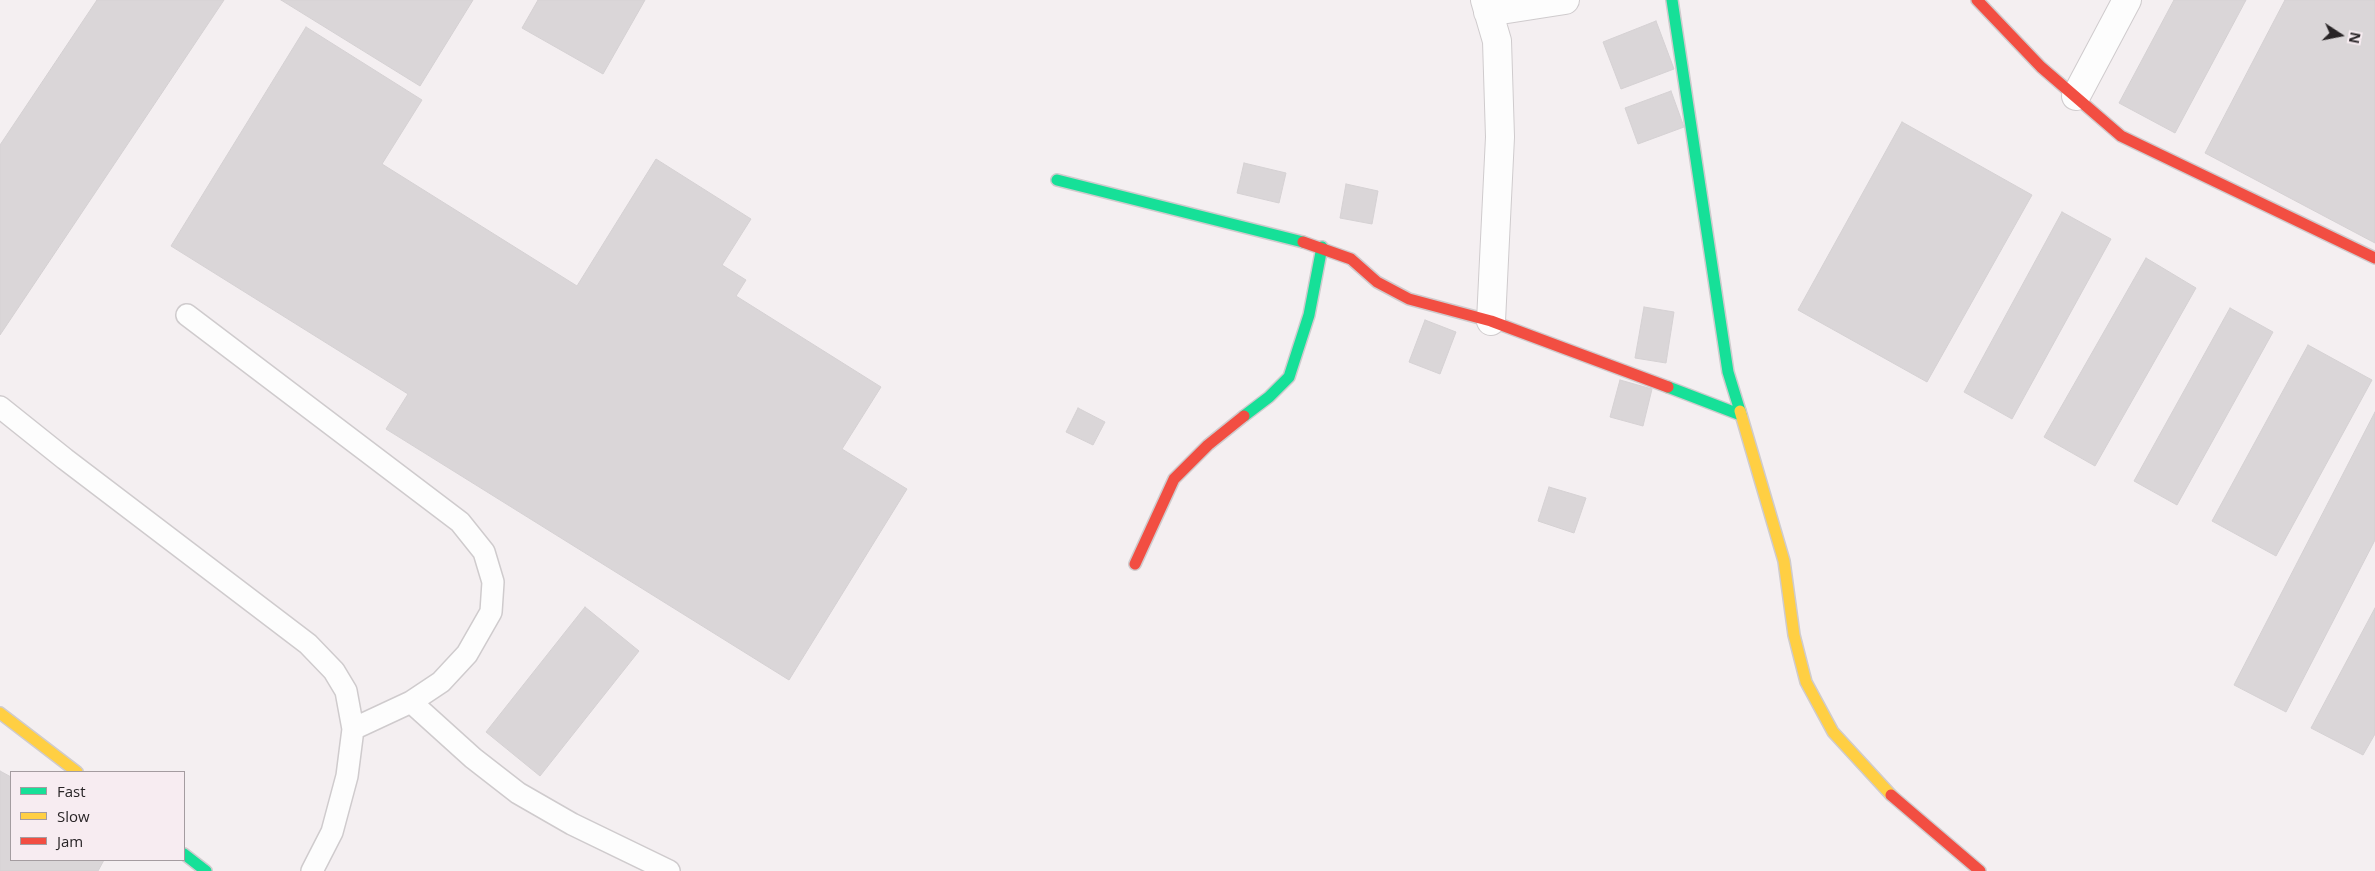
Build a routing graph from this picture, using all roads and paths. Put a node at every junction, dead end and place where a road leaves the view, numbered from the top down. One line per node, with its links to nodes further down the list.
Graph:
1 (1565, 0): 5 (street)
2 (1672, 0): 13 (street)
3 (1977, 0): 6 (street)
4 (2127, 0): 6 (street)
5 (1487, 6): 11 (street)
6 (2076, 96): 9 (street)
7 (1056, 180): 8 (street)
8 (1322, 247): 11 (street); 14 (street)
9 (2375, 258)
10 (187, 314): 15 (lane)
11 (1492, 321): 13 (street)
12 (0, 407): 17 (lane)
13 (1741, 415): 23 (street)
14 (1135, 564)
15 (411, 702): 17 (lane); 22 (lane)
16 (0, 714): 18 (street)
17 (353, 729): 21 (lane)
18 (76, 771)
19 (185, 855): 20 (street)
20 (206, 871)
21 (312, 871)
22 (669, 871)
23 (1980, 871)

